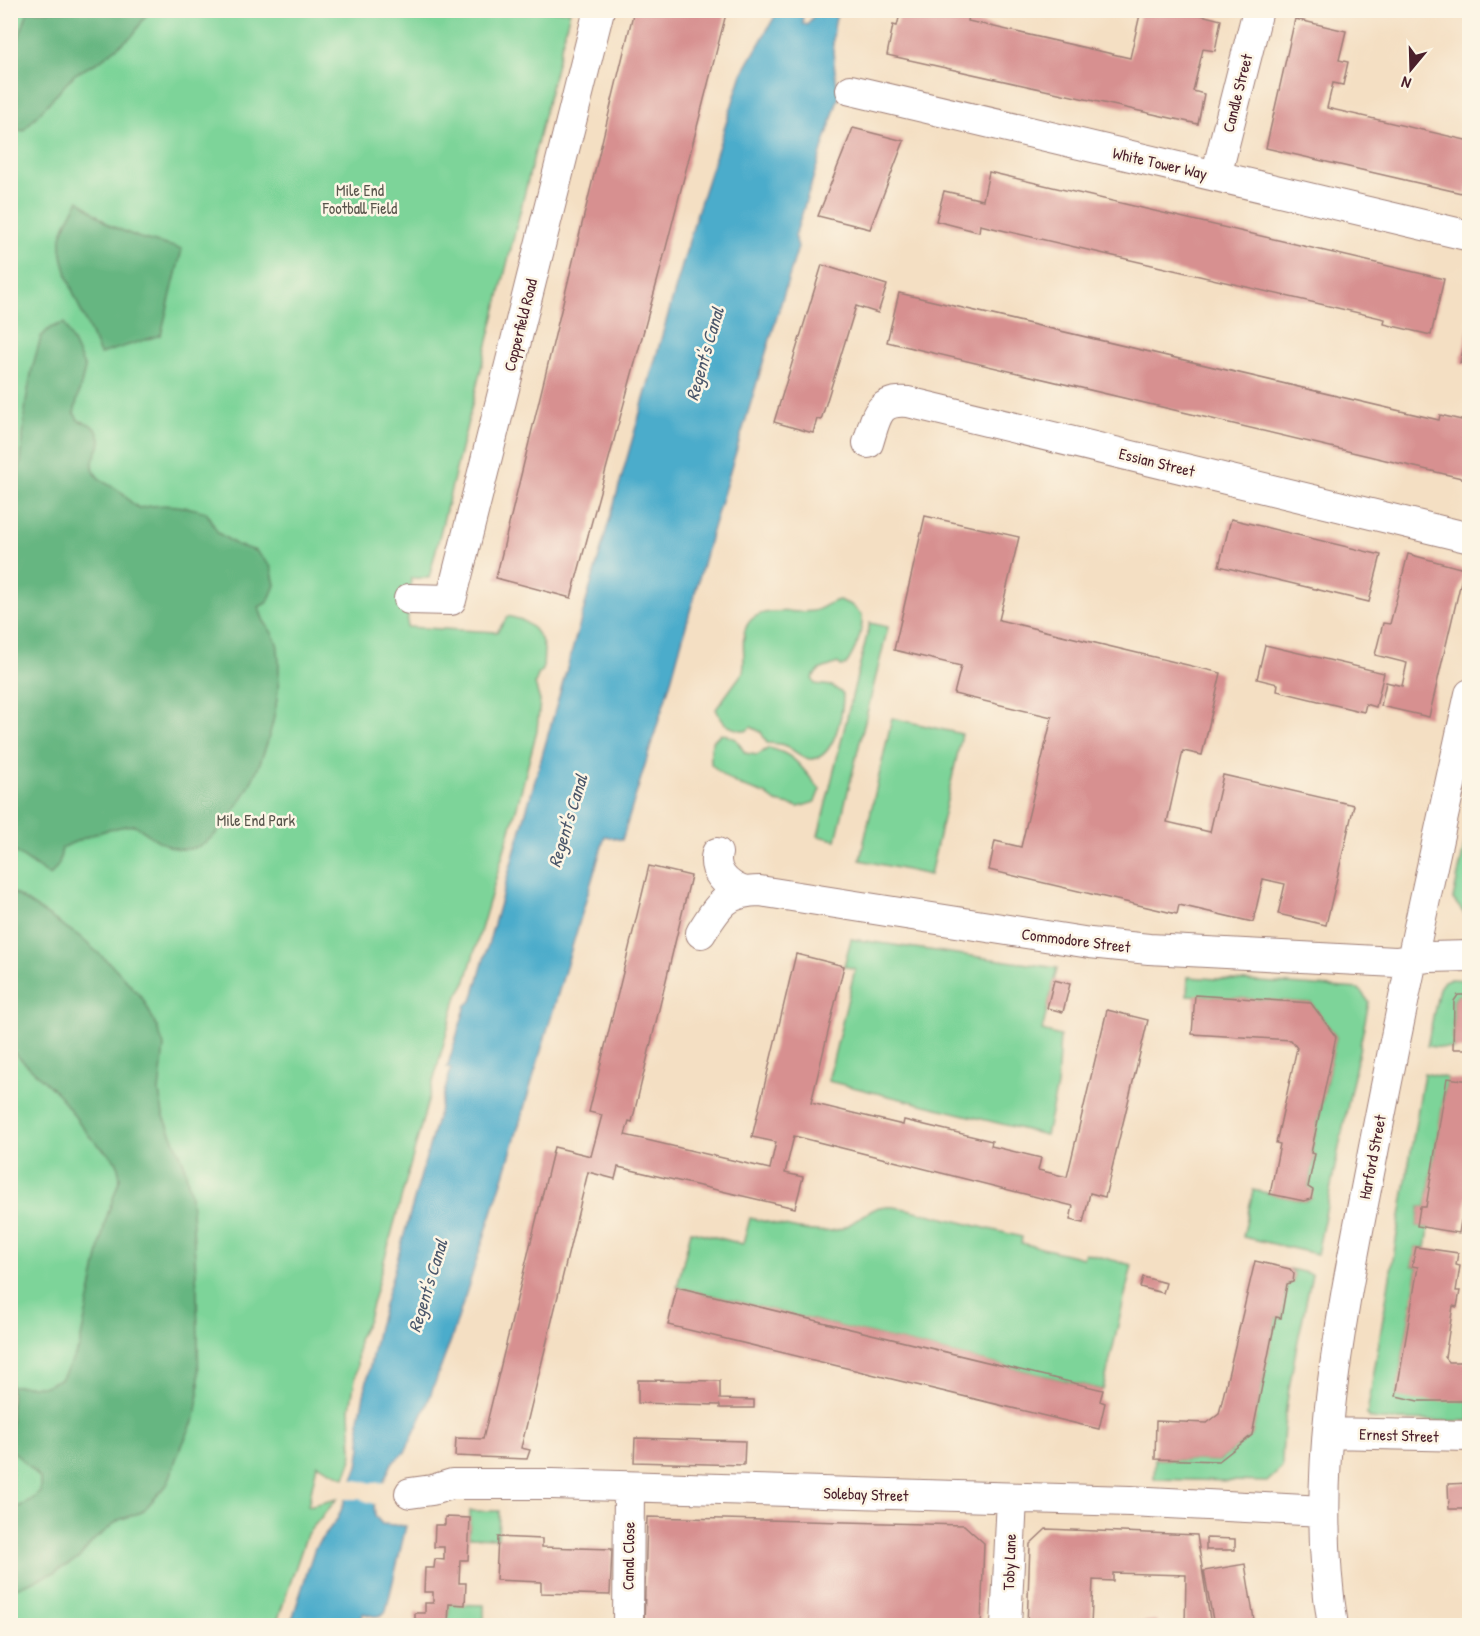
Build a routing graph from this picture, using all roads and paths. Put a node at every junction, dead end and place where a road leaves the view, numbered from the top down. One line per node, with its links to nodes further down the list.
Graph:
1 (599, 10): 8 (street, Copperfield Road)
2 (1258, 10): 4 (street, Candle Street)
3 (851, 90): 4 (street, White Tower Way)
4 (1216, 176): 5 (street, White Tower Way)
5 (1470, 236)
6 (868, 442): 7 (street, Essian Street)
7 (1470, 538)
8 (409, 599)
9 (1470, 694): 14 (street, Harford Street)
10 (717, 852): 11 (street)
11 (742, 891): 12 (street); 14 (street, Commodore Street)
12 (701, 933)
13 (1470, 956): 14 (street, Commodore Street)
14 (1412, 960): 15 (street, Harford Street)
15 (1328, 1433): 16 (street, Ernest Street); 20 (street, Harford Street)
16 (1470, 1436)
17 (629, 1487): 18 (street, Solebay Street); 19 (street, Solebay Street); 21 (street, Canal Close)
18 (410, 1493)
19 (1012, 1498): 20 (street, Solebay Street); 22 (street, Toby Lane)
20 (1323, 1511): 23 (street, Harford Street)
21 (628, 1626)
22 (1006, 1626)
23 (1333, 1626)

